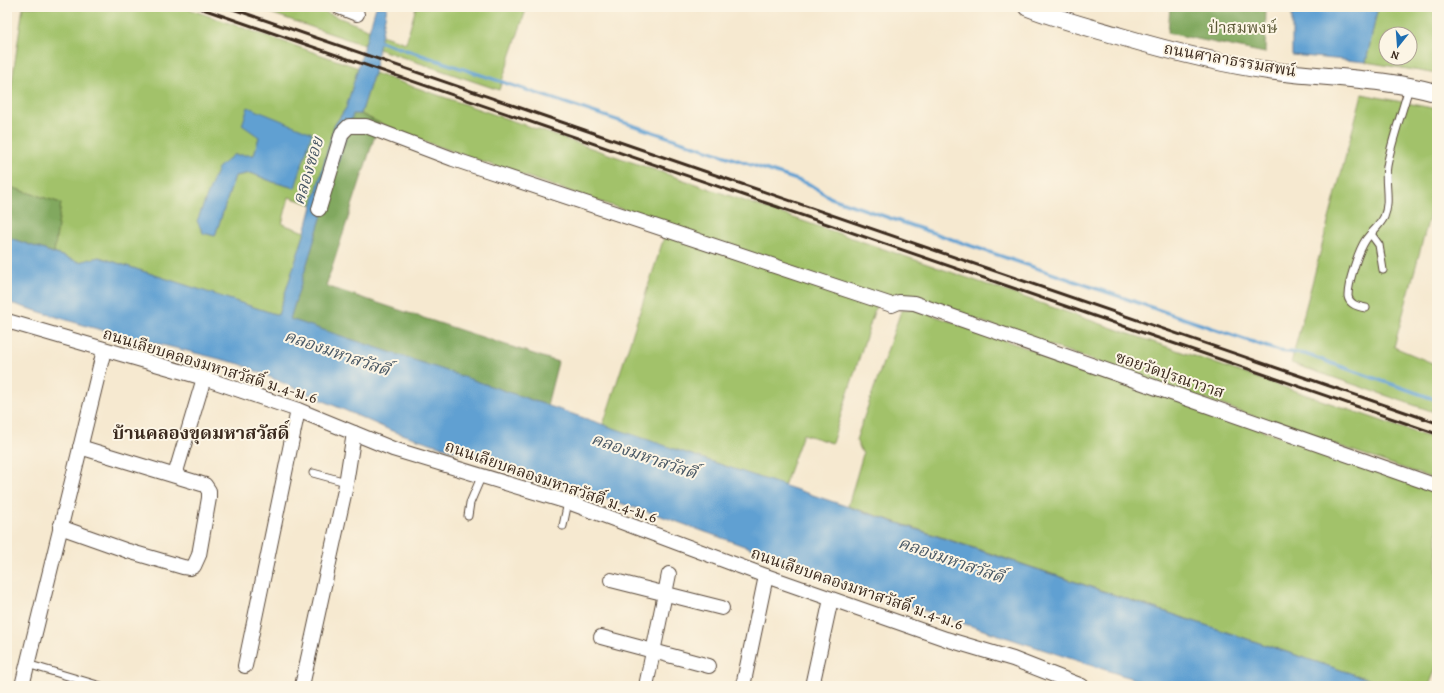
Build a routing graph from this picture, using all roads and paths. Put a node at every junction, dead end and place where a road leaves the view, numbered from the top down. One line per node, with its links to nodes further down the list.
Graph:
1 (339, 7): 3 (street)
2 (1027, 7): 4 (street, ถนนศาลาธรรมสพน์)
3 (357, 14)
4 (1410, 87): 5 (street, ถนนศาลาธรรมสพน์); 7 (lane)
5 (1437, 93)
6 (319, 210): 20 (street, ซอยวัดปุรณาวาส)
7 (1371, 234): 8 (lane); 9 (lane)
8 (1383, 270)
9 (1366, 308)
10 (7, 321): 11 (street, ถนนเลียบคลองมหาสวัสดิ์ ม.4-ม.6)
11 (104, 350): 12 (street, ถนนเลียบคลองมหาสวัสดิ์ ม.4-ม.6); 15 (street)
12 (204, 378): 13 (street, ถนนเลียบคลองมหาสวัสดิ์ ม.4-ม.6); 18 (street)
13 (298, 410): 14 (street, ถนนเลียบคลองมหาสวัสดิ์ ม.4-ม.6); 34 (street)
14 (354, 433): 17 (street, ถนนเลียบคลองมหาสวัสดิ์ ม.4-ม.6); 19 (street)
15 (80, 446): 18 (street); 24 (street)
16 (313, 473): 19 (lane)
17 (482, 475): 21 (street, ถนนเลียบคลองมหาสวัสดิ์ ม.4-ม.6); 22 (lane)
18 (175, 476): 24 (street)
19 (346, 482): 38 (street)
20 (1437, 486)
21 (568, 502): 23 (lane); 26 (street, ถนนเลียบคลองมหาสวัสดิ์ ม.4-ม.6)
22 (468, 516)
23 (563, 526)
24 (60, 527): 33 (street)
25 (669, 574): 28 (street)
26 (766, 576): 29 (street, ถนนเลียบคลองมหาสวัสดิ์ ม.4-ม.6); 40 (street)
27 (611, 580): 28 (street)
28 (665, 594): 30 (street); 32 (street)
29 (831, 599): 41 (street); 42 (street, ถนนเลียบคลองมหาสวัสดิ์ ม.4-ม.6)
30 (722, 608)
31 (601, 637): 32 (street)
32 (653, 651): 35 (street); 39 (street)
33 (27, 664): 36 (street); 37 (lane)
34 (245, 666)
35 (709, 666)
36 (22, 686)
37 (101, 686)
38 (302, 686)
39 (646, 686)
40 (743, 686)
41 (812, 686)
42 (1080, 686)

